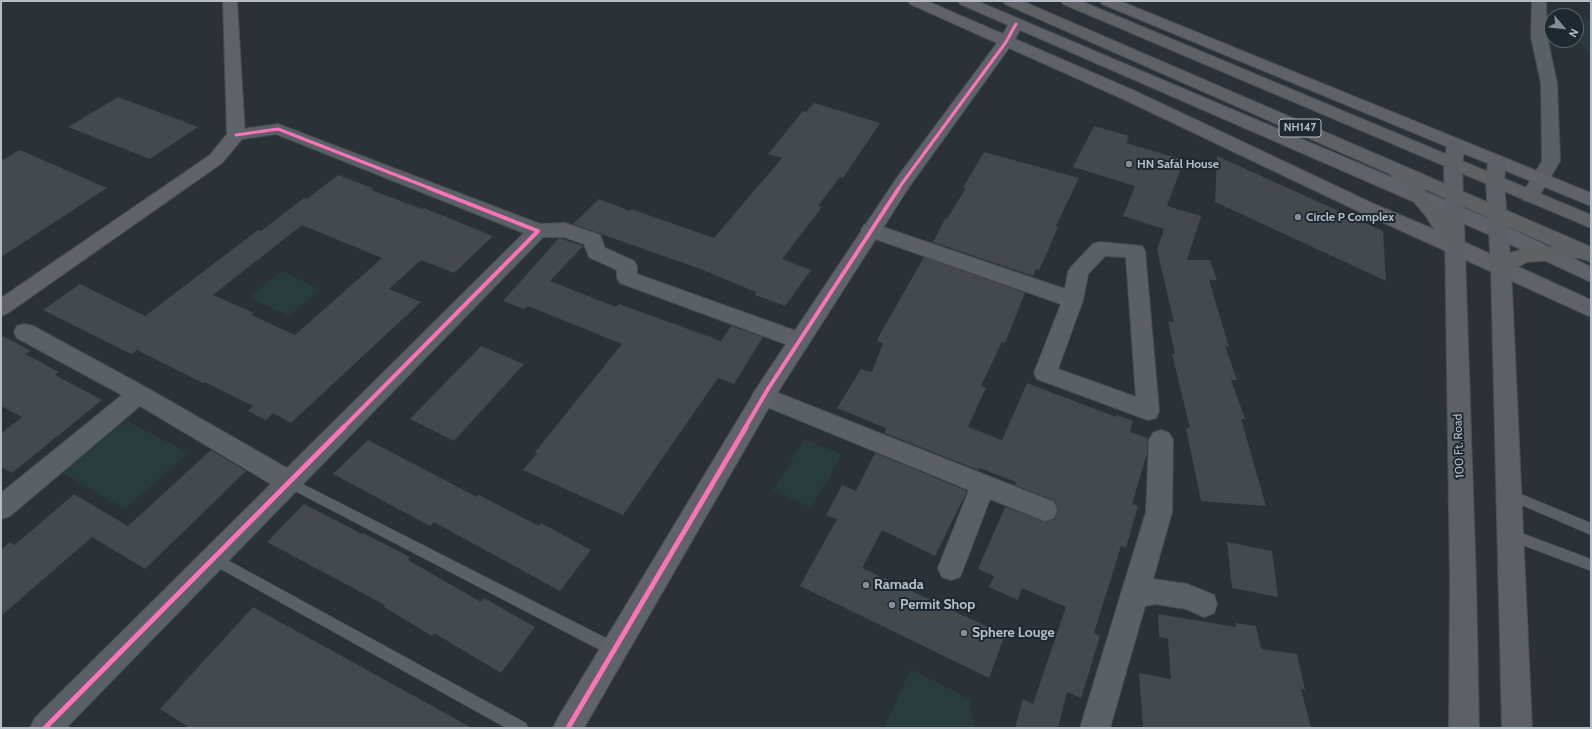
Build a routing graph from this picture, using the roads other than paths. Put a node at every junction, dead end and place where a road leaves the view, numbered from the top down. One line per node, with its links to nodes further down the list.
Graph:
1 (230, 1): 11 (street)
2 (915, 1): 8 (street)
3 (965, 1): 8 (street)
4 (1010, 1): 13 (highway, NH147)
5 (1068, 1): 10 (highway, NH147)
6 (1107, 1): 9 (street)
7 (1539, 1): 15 (street)
8 (1011, 33): 16 (street); 22 (street); 24 (street)
9 (1302, 81): 10 (street); 12 (street)
10 (1287, 94): 12 (highway, NH147)
11 (232, 140): 23 (street); 29 (street); 31 (street)
12 (1455, 154): 14 (highway, NH147); 19 (main road, 100 Ft. Road)
13 (1394, 169): 16 (highway); 19 (highway, NH147)
14 (1496, 172): 15 (street); 17 (highway, NH147); 20 (main road)
15 (1541, 180): 17 (street); 18 (street)
16 (1417, 195): 19 (street); 24 (highway)
17 (1530, 196): 21 (highway, NH147)
18 (1591, 200)
19 (1454, 203): 20 (street); 24 (main road, 100 Ft. Road)
20 (1497, 222): 25 (street); 26 (highway); 27 (main road)
21 (1591, 222)
22 (871, 230): 30 (street); 34 (street)
23 (538, 231): 34 (street); 38 (street)
24 (1455, 246): 27 (street); 55 (main road, 100 Ft. Road)
25 (1546, 253): 26 (highway); 27 (highway); 28 (street)
26 (1589, 253)
27 (1501, 267): 32 (street); 40 (main road)
28 (1591, 275)
29 (1, 292)
30 (1073, 300): 30 (street)
31 (1, 308)
32 (1591, 310)
33 (25, 332): 35 (street)
34 (799, 341): 36 (street)
35 (139, 394): 38 (street); 41 (street)
36 (763, 396): 39 (street); 53 (street)
37 (1161, 440): 48 (street)
38 (289, 482): 45 (street); 50 (lane)
39 (983, 485): 42 (street); 47 (street)
40 (1508, 494): 43 (lane); 44 (main road)
41 (1, 508)
42 (1045, 510)
43 (1591, 529)
44 (1510, 535): 46 (lane); 56 (main road)
45 (213, 558): 51 (street); 52 (lane)
46 (1591, 565)
47 (951, 568)
48 (1136, 596): 49 (street); 54 (street)
49 (1204, 604)
50 (601, 643)
51 (51, 726)
52 (521, 728)
53 (568, 728)
54 (1094, 728)
55 (1464, 728)
56 (1517, 728)

